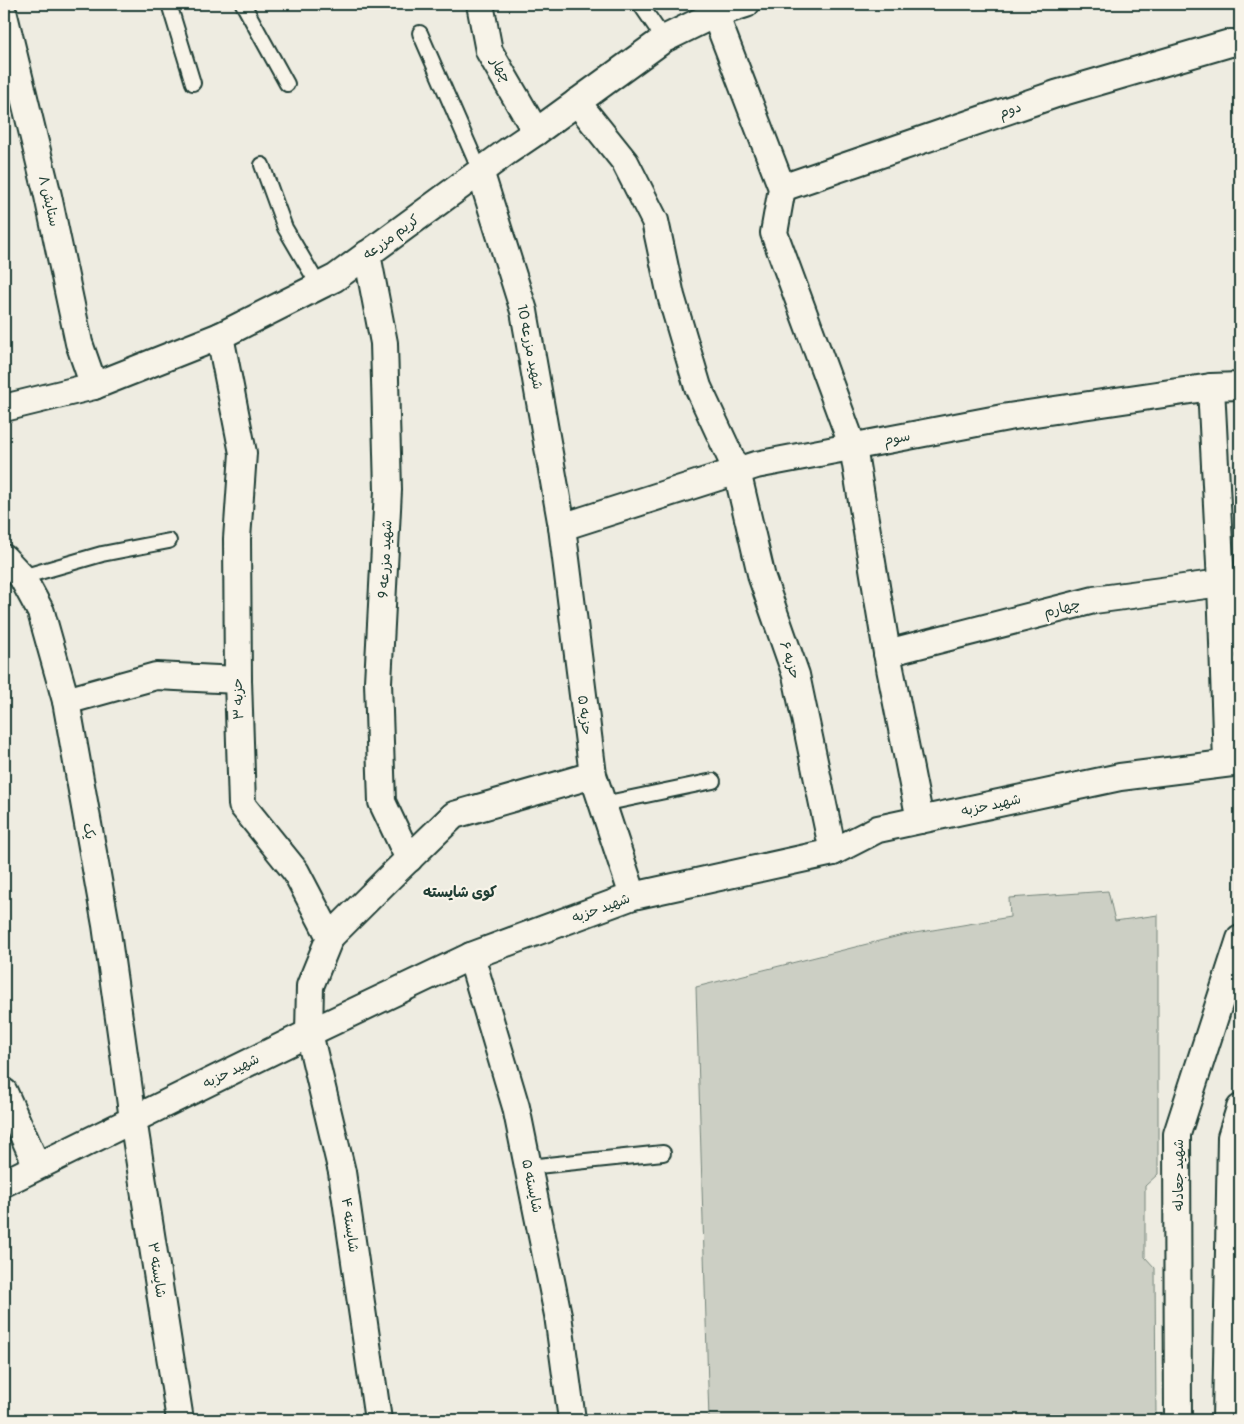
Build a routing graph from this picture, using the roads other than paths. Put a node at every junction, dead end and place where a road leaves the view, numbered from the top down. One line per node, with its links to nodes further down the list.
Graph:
1 (169, 4): 11 (lane)
2 (243, 4): 12 (lane)
3 (480, 4): 14 (street, چهار)
4 (640, 4): 9 (lane)
5 (746, 4): 6 (street, کریم مزرعه)
6 (715, 14): 9 (street, کریم مزرعه); 17 (street)
7 (4, 15): 21 (street, ستایش ۸)
8 (420, 33): 16 (lane)
9 (664, 39): 13 (street, کریم مزرعه)
10 (1240, 43): 17 (street, دوم)
11 (193, 82)
12 (287, 84)
13 (577, 102): 14 (street, کریم مزرعه); 26 (street, حزبه ۶)
14 (536, 132): 16 (street, کریم مزرعه)
15 (262, 165): 19 (lane)
16 (480, 170): 18 (street, کریم مزرعه); 27 (street, شهید مزرعه 10)
17 (782, 188): 25 (street)
18 (367, 254): 19 (street, کریم مزرعه); 41 (street, شهید مزرعه 9)
19 (319, 286): 20 (street, کریم مزرعه)
20 (220, 336): 21 (street, کریم مزرعه); 33 (street, حزبه ۳)
21 (94, 386): 24 (street, کریم مزرعه)
22 (1240, 386): 23 (street, سوم)
23 (1211, 387): 25 (street, سوم); 31 (street)
24 (4, 408)
25 (853, 446): 26 (street, سوم); 32 (street)
26 (737, 471): 27 (street, سوم); 40 (street, حزبه ۶)
27 (562, 527): 36 (street, حزبه ۵)
28 (169, 541): 30 (lane)
29 (4, 558): 30 (street, یک)
30 (22, 576): 34 (street, یک)
31 (1230, 583): 32 (street, چهارم); 35 (street)
32 (887, 653): 39 (street)
33 (238, 680): 34 (street); 43 (street, حزبه ۳)
34 (66, 701): 49 (street, یک)
35 (1234, 763): 39 (street, شهید حزبه)
36 (592, 774): 38 (street, حزبه ۵); 41 (street)
37 (713, 781): 38 (lane)
38 (603, 804): 42 (street, حزبه ۵)
39 (920, 820): 40 (street, شهید حزبه)
40 (834, 852): 42 (street, شهید حزبه)
41 (409, 859): 43 (street)
42 (633, 896): 45 (street, شهید حزبه)
43 (330, 937): 46 (street)
44 (1240, 939): 57 (street, شهید جعادله)
45 (471, 956): 46 (street, شهید حزبه); 52 (street, شایسته ۵)
46 (309, 1033): 49 (street, شهید حزبه); 55 (street, شایسته ۴)
47 (4, 1092): 51 (street)
48 (1240, 1108): 58 (street)
49 (133, 1119): 51 (street, شهید حزبه); 54 (street, شایسته ۳)
50 (663, 1153): 52 (lane)
51 (37, 1166): 53 (street, شهید حزبه)
52 (528, 1168): 56 (street, شایسته ۵)
53 (4, 1182)
54 (180, 1420)
55 (378, 1420)
56 (572, 1420)
57 (1178, 1420)
58 (1226, 1420)

